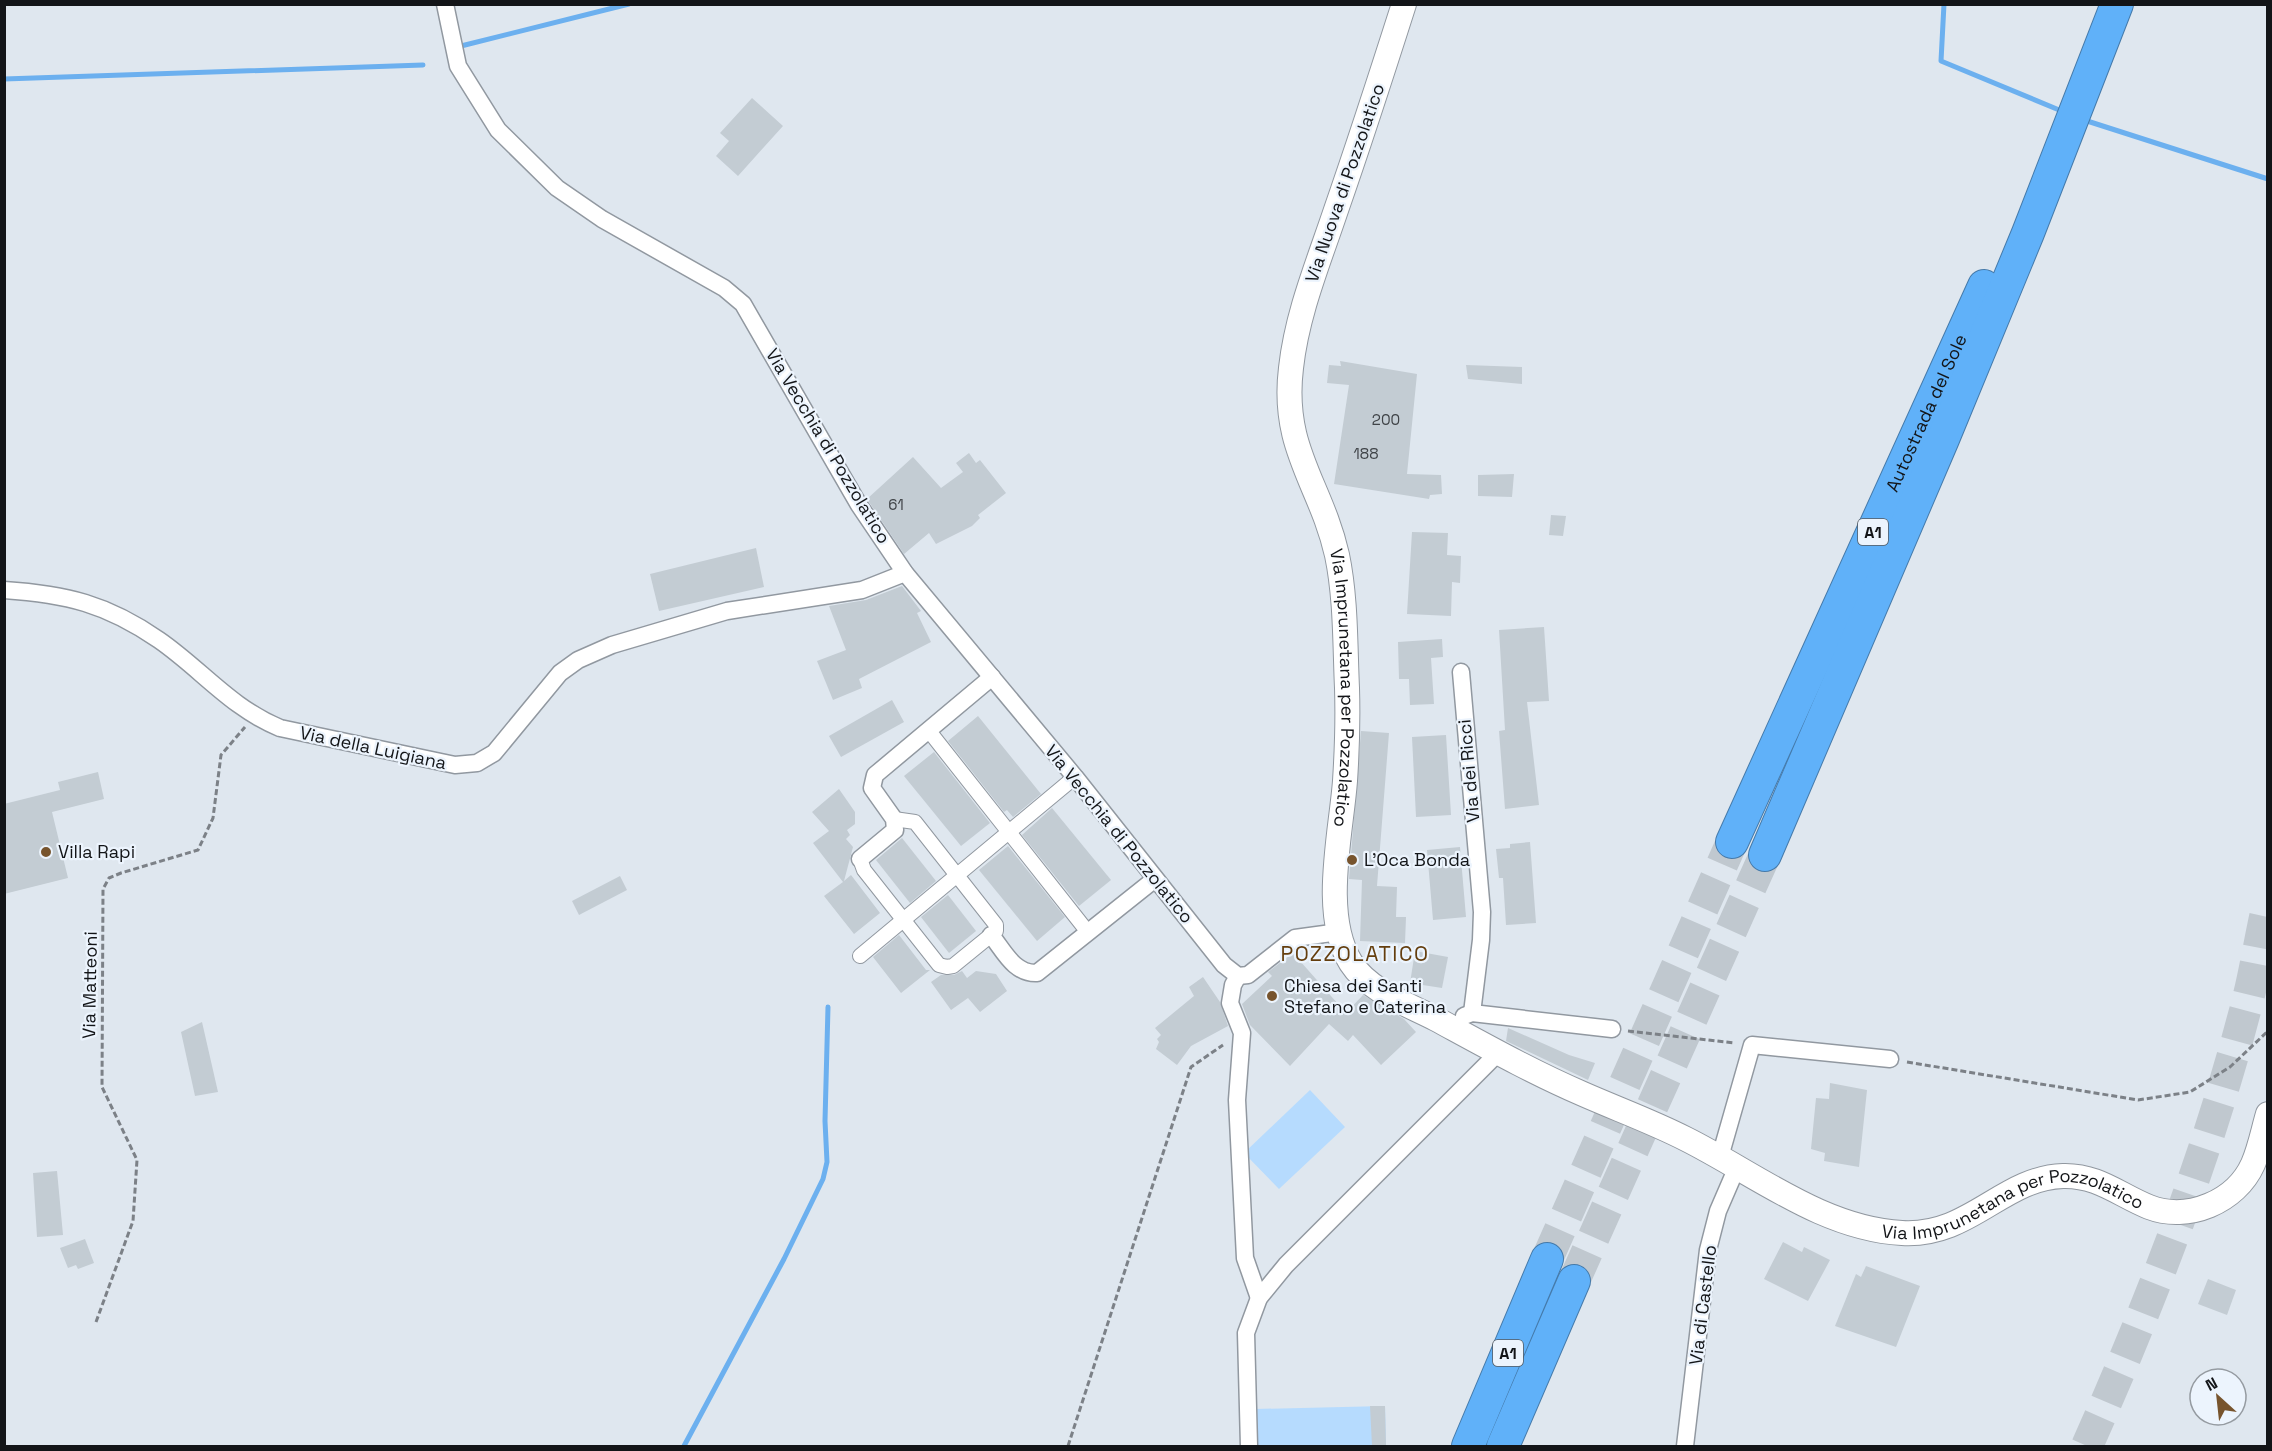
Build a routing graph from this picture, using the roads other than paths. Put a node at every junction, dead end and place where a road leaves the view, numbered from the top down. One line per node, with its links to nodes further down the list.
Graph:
1 (445, 4): 5 (street, Via Vecchia di Pozzolatico)
2 (1404, 4): 4 (main road, Via Nuova di Pozzolatico)
3 (2114, 12): 13 (highway, Autostrada del Sole / A1); 14 (highway, Autostrada del Sole / A1)
4 (1291, 364): 20 (main road, Via Imprunetana per Pozzolatico)
5 (905, 573): 6 (street, Via della Luigiana); 8 (street, Via Vecchia di Pozzolatico)
6 (4, 590)
7 (1461, 672): 24 (street, Via dei Ricci)
8 (992, 677): 9 (street); 10 (street, Via Vecchia di Pozzolatico)
9 (929, 730): 11 (street); 12 (street)
10 (1075, 777): 12 (street); 17 (street, Via Vecchia di Pozzolatico)
11 (894, 819): 15 (street); 16 (street)
12 (1010, 832): 16 (street); 19 (street)
13 (1732, 842)
14 (1765, 855)
15 (860, 859): 18 (street)
16 (958, 876): 18 (street); 21 (street)
17 (1155, 879): 19 (street); 23 (street, Via Vecchia di Pozzolatico)
18 (904, 919): 21 (street); 22 (street)
19 (1087, 931): 21 (street)
20 (1339, 932): 23 (street); 24 (main road, Via Imprunetana per Pozzolatico)
21 (991, 935)
22 (860, 956)
23 (1238, 976): 32 (street)
24 (1464, 1021): 25 (street, Via Imprunetana per Pozzolatico); 26 (main road, Via Imprunetana per Pozzolatico)
25 (1612, 1029)
26 (1498, 1053): 29 (main road, Via Imprunetana per Pozzolatico); 32 (street)
27 (1890, 1059): 29 (street)
28 (2268, 1114): 29 (main road, Via Imprunetana per Pozzolatico)
29 (1728, 1162): 36 (street, Via di Castello)
30 (1547, 1259): 34 (highway, A1)
31 (1574, 1281): 35 (highway, A1)
32 (1259, 1298): 33 (street)
33 (1249, 1446)
34 (1468, 1446)
35 (1503, 1446)
36 (1685, 1446)

